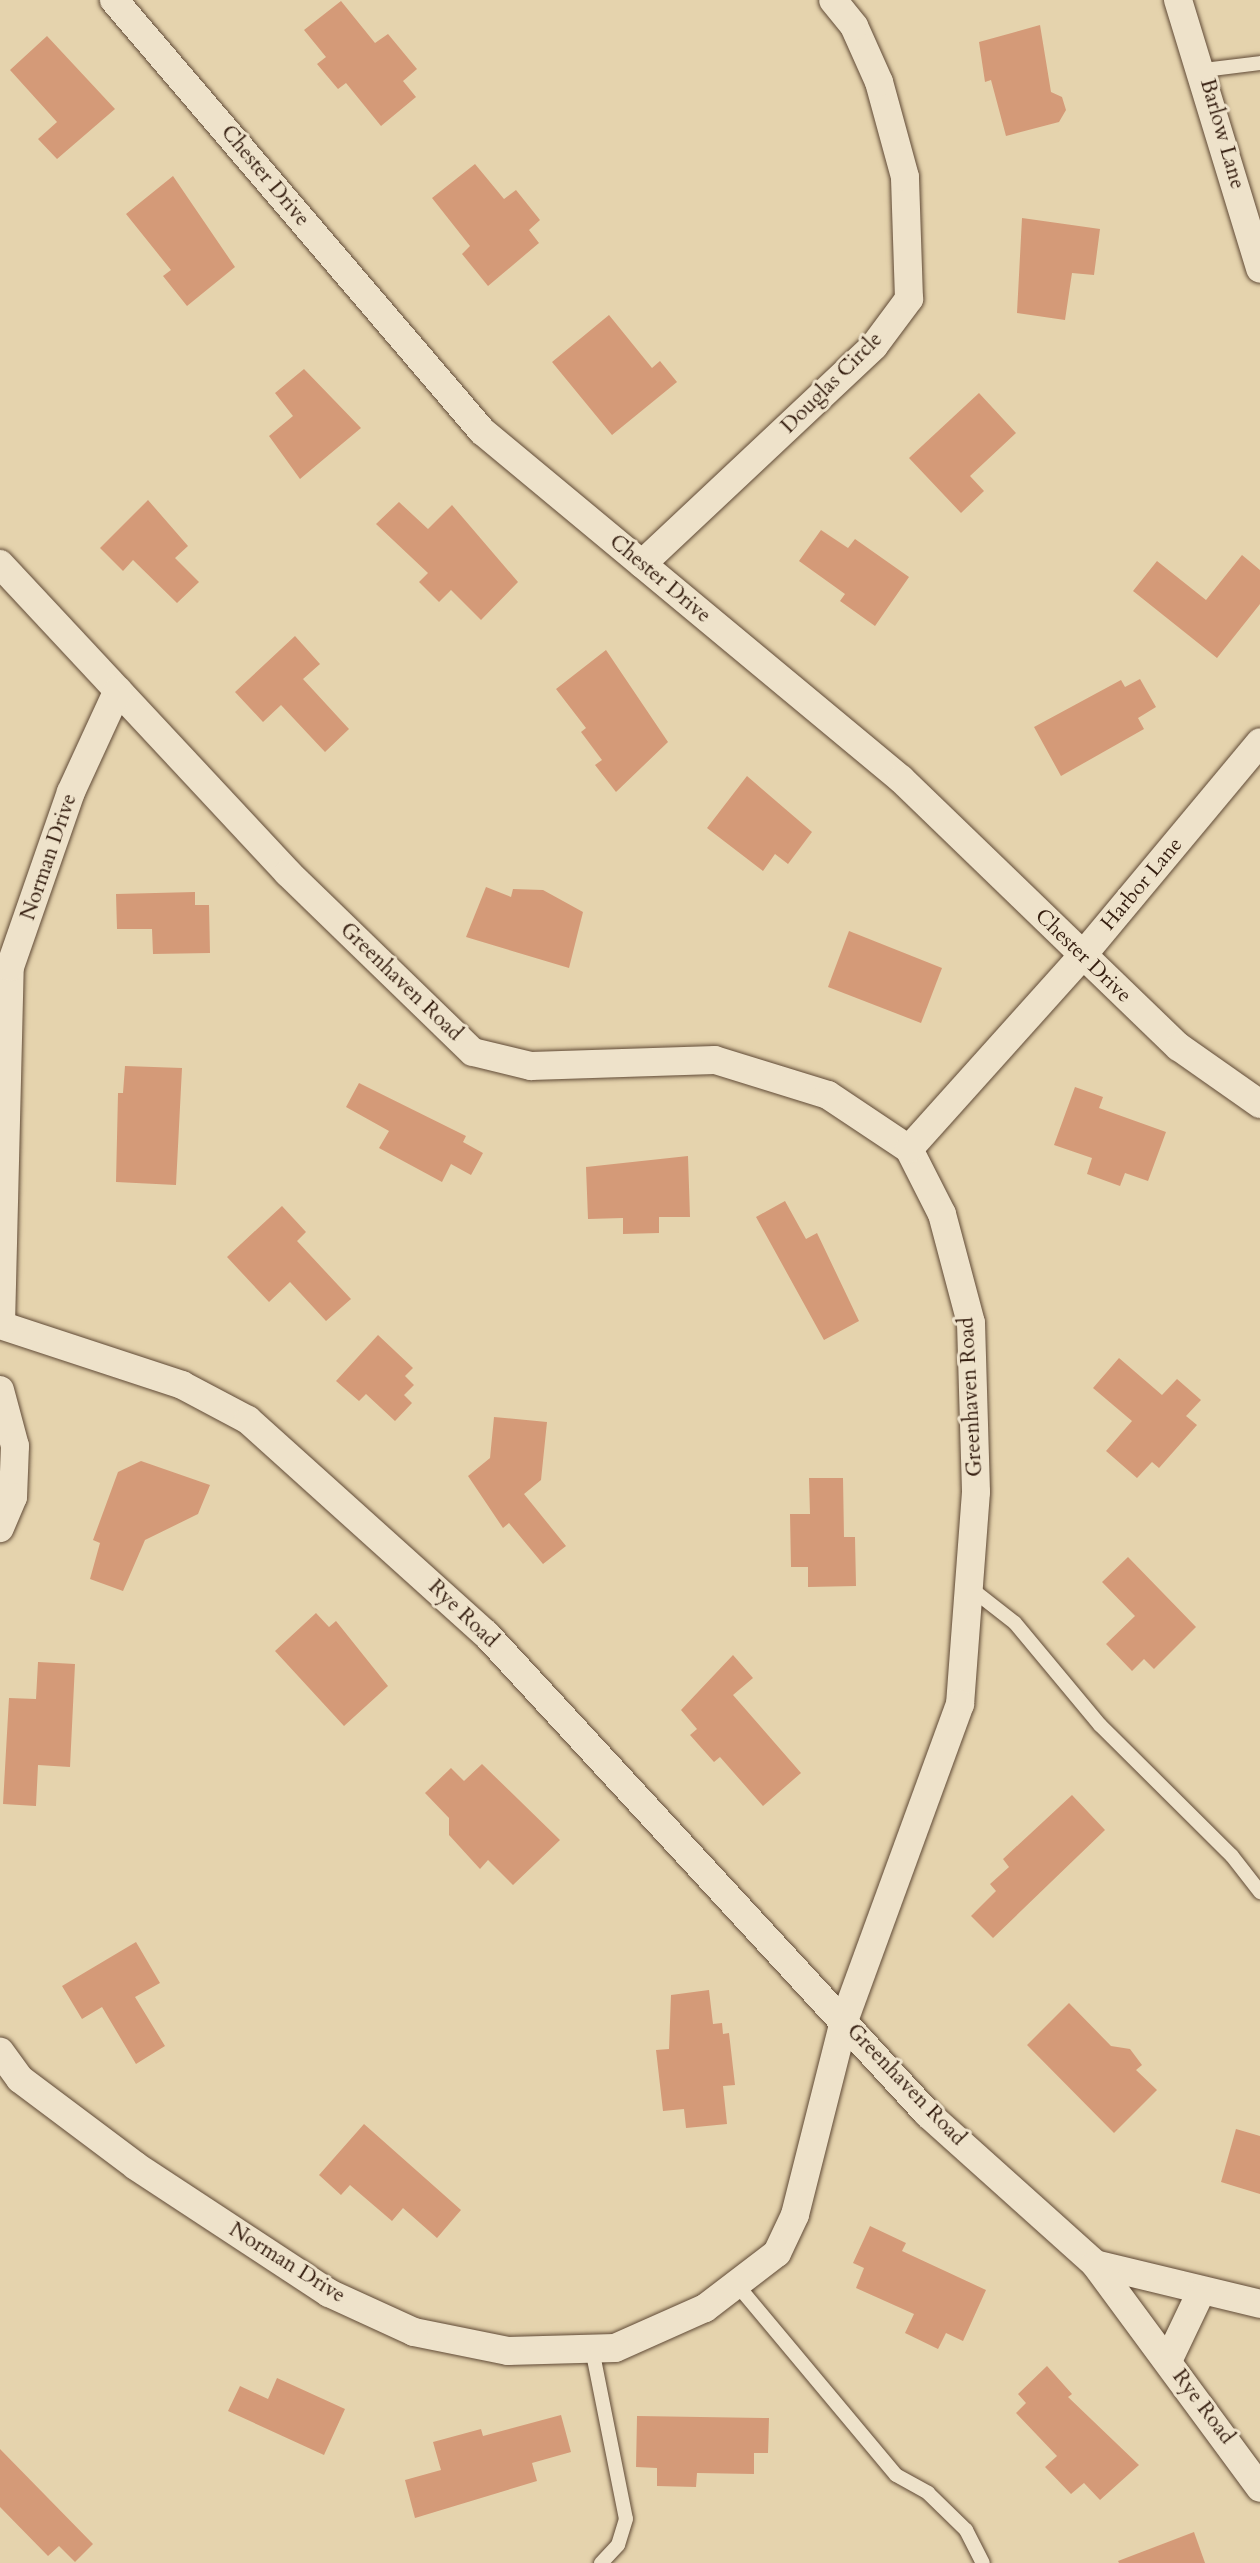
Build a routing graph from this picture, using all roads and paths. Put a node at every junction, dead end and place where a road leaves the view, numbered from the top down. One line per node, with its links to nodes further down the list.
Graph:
1 (114, 0): 8 (street, Chester Drive)
2 (833, 0): 8 (street, Douglas Circle)
3 (1178, 0): 5 (street, Barlow Lane)
4 (1260, 63): 5 (lane)
5 (1204, 70): 6 (street, Barlow Lane)
6 (1260, 270)
7 (0, 564): 9 (street, Greenhaven Road)
8 (642, 564): 11 (street, Chester Drive)
9 (118, 690): 13 (street, Greenhaven Road); 14 (street, Norman Drive)
10 (1260, 742): 11 (street, Harbor Lane)
11 (1082, 956): 12 (street, Chester Drive); 13 (street, Harbor Lane)
12 (1260, 1104)
13 (909, 1149): 17 (street, Greenhaven Road)
14 (0, 1325): 19 (street, Rye Road)
15 (0, 1390): 16 (street)
16 (0, 1528)
17 (969, 1587): 18 (lane); 19 (street, Greenhaven Road)
18 (1260, 1892)
19 (844, 2021): 21 (street, Greenhaven Road); 22 (street, Norman Drive)
20 (0, 2051): 25 (street, Norman Drive)
21 (1095, 2264): 23 (street, Greenhaven Road); 26 (street, Rye Road)
22 (738, 2286): 25 (street, Norman Drive); 29 (lane)
23 (1200, 2294): 24 (street, Greenhaven Road); 26 (street, Rye Road)
24 (1260, 2304)
25 (592, 2349): 28 (lane)
26 (1168, 2361): 27 (street, Rye Road)
27 (1260, 2488)
28 (601, 2563)
29 (983, 2563)

